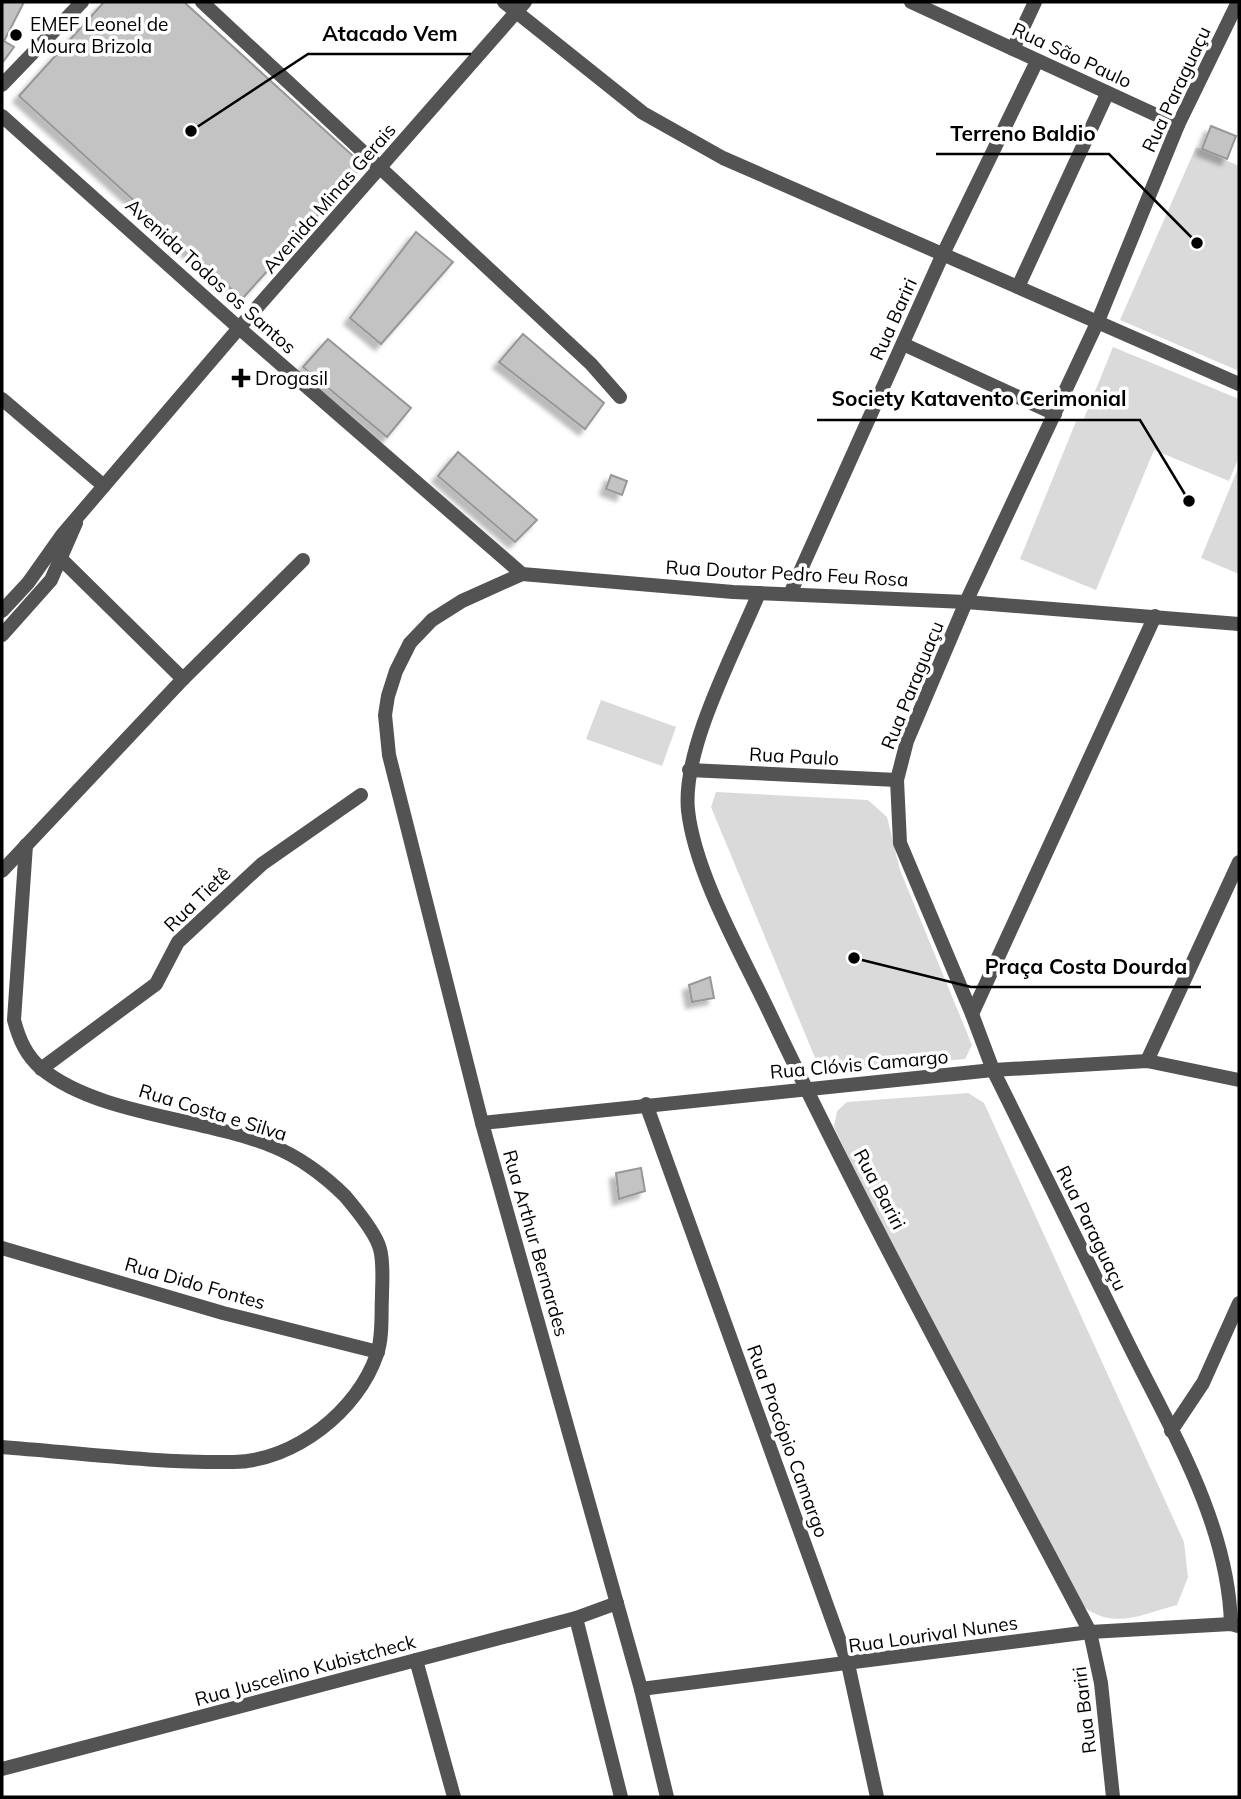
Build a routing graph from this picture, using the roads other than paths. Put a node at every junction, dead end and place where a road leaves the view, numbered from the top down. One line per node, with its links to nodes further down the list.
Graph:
1 (82, 2): 10 (street)
2 (202, 2): 14 (street)
3 (504, 2): 7 (street)
4 (911, 2): 8 (street, Rua São Paulo)
5 (1035, 2): 8 (street)
6 (1238, 2): 13 (street, Rua Paraguaçu)
7 (520, 7): 14 (street, Avenida Minas Gerais); 15 (street)
8 (1013, 49): 9 (street, Rua São Paulo)
9 (1037, 61): 11 (street, Rua São Paulo); 15 (street, Rua Bariri)
10 (2, 85)
11 (1107, 94): 13 (street, Rua São Paulo); 16 (street)
12 (2, 116): 18 (street, Avenida Todos os Santos)
13 (1178, 125): 17 (street, Rua Paraguaçu)
14 (381, 169): 18 (street, Avenida Minas Gerais); 21 (street)
15 (942, 256): 16 (street); 19 (street, Rua Bariri)
16 (1018, 287): 17 (street)
17 (1098, 321): 20 (street); 23 (street, Rua Paraguaçu)
18 (239, 328): 24 (street, Avenida Minas Gerais); 27 (street, Avenida Todos os Santos)
19 (903, 344): 23 (street); 29 (street, Rua Bariri)
20 (1239, 384)
21 (620, 397)
22 (2, 399): 24 (street)
23 (1055, 414): 30 (street, Rua Paraguaçu)
24 (104, 486): 25 (street, Avenida Minas Gerais)
25 (57, 555): 31 (street); 34 (street); 35 (street)
26 (303, 560): 35 (street)
27 (522, 574): 28 (street, Rua Doutor Pedro Feu Rosa); 36 (street, Rua Doutor Pedro Feu Rosa)
28 (759, 593): 29 (street, Rua Doutor Pedro Feu Rosa); 37 (street, Rua Bariri)
29 (790, 594): 30 (street, Rua Doutor Pedro Feu Rosa)
30 (966, 602): 32 (street, Rua Doutor Pedro Feu Rosa); 38 (street, Rua Paraguaçu)
31 (2, 611)
32 (1155, 616): 33 (street, Rua Doutor Pedro Feu Rosa); 43 (street)
33 (1239, 624)
34 (2, 635)
35 (183, 679): 40 (street)
36 (388, 696): 50 (street, Rua Arthur Bernardes)
37 (689, 770): 38 (street, Rua Paulo); 48 (street, Rua Bariri)
38 (897, 780): 43 (street, Rua Paraguaçu)
39 (361, 794): 45 (street, Rua Tietê)
40 (26, 845): 42 (street); 45 (street, Rua Costa e Silva)
41 (1239, 862): 44 (street)
42 (2, 870)
43 (972, 1014): 46 (street, Rua Paraguaçu)
44 (1147, 1061): 46 (street, Rua Clóvis Camargo); 47 (street, Rua Clóvis Camargo)
45 (41, 1069): 53 (street, Rua Costa e Silva)
46 (993, 1070): 48 (street, Rua Clóvis Camargo); 54 (street, Rua Paraguaçu)
47 (1239, 1080)
48 (806, 1088): 49 (street, Rua Clóvis Camargo); 59 (street, Rua Bariri)
49 (646, 1104): 50 (street, Rua Clóvis Camargo); 61 (street, Rua Procópio Camargo)
50 (482, 1123): 56 (street, Rua Arthur Bernardes)
51 (2, 1248): 53 (street, Rua Dido Fontes)
52 (1239, 1303): 54 (street)
53 (378, 1352): 55 (street, Rua Costa e Silva)
54 (1171, 1431): 58 (street, Rua Paraguaçu)
55 (2, 1447)
56 (617, 1603): 57 (street, Rua Juscelino Kubistcheck); 62 (street, Rua Arthur Bernardes)
57 (576, 1618): 60 (street, Rua Juscelino Kubistcheck); 65 (street)
58 (1235, 1625): 59 (street, Rua Lourival Nunes)
59 (1090, 1632): 61 (street, Rua Lourival Nunes); 68 (street, Rua Bariri)
60 (416, 1660): 63 (street, Rua Juscelino Kubistcheck); 64 (street)
61 (848, 1664): 62 (street, Rua Lourival Nunes); 67 (street, Rua Procópio Camargo)
62 (641, 1689): 66 (street, Rua Arthur Bernardes)
63 (2, 1769)
64 (453, 1797)
65 (621, 1797)
66 (667, 1797)
67 (877, 1797)
68 (1113, 1797)

